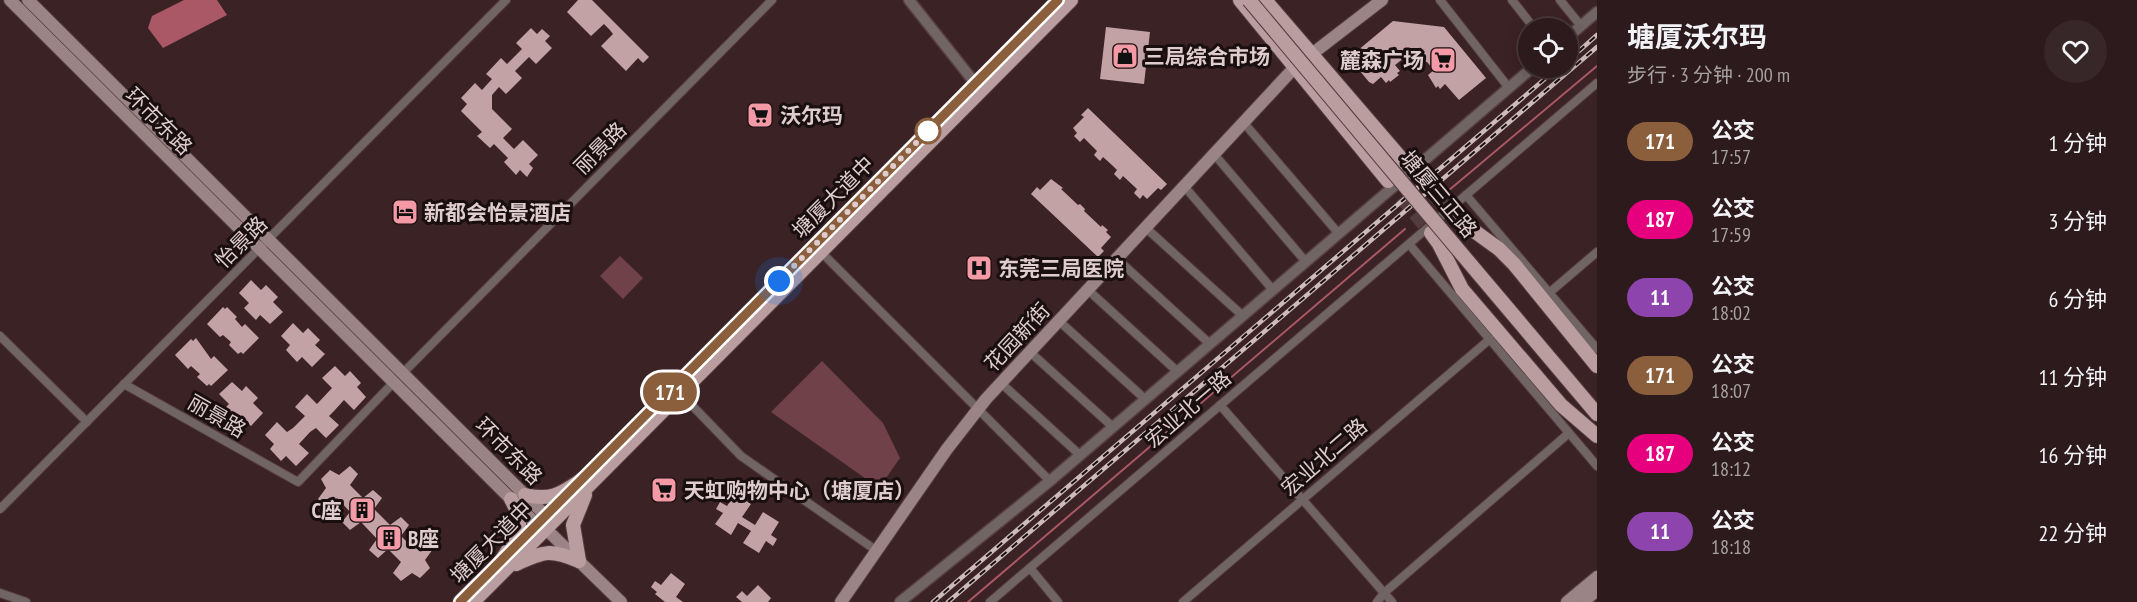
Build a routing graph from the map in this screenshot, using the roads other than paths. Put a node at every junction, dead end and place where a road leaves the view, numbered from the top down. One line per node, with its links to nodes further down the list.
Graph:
1 (10, 0): 36 (main road, 环市东路)
2 (28, 0): 36 (main road, 环市东路)
3 (506, 0): 36 (street, 怡景路)
4 (772, 0): 55 (street, 丽景路)
5 (909, 0): 23 (street)
6 (1058, 0): 23 (main road, 塘厦大道中)
7 (1071, 0): 39 (main road, 塘厦大道中)
8 (1240, 0): 21 (main road)
9 (1249, 0): 38 (main road, 塘厦三正路, bridge)
10 (1257, 0): 38 (main road, 塘厦三正路)
11 (1265, 0): 20 (main road)
12 (1382, 0): 20 (main road, 花园新街)
13 (1440, 0): 25 (street)
14 (1512, 0): 17 (street)
15 (1560, 0): 18 (street)
16 (1597, 12): 18 (street)
17 (1526, 18)
18 (1581, 26): 19 (street)
19 (1578, 29)
20 (1311, 54): 21 (main road, 花园新街); 28 (main road)
21 (1295, 67): 26 (main road, 花园新街); 29 (main road)
22 (1520, 78): 25 (street)
23 (975, 83): 71 (main road, 塘厦大道中)
24 (1597, 83): 31 (street, 宏业北一路)
25 (1509, 88): 35 (street)
26 (1244, 123): 27 (main road, 花园新街); 35 (street)
27 (1214, 154): 30 (main road, 花园新街); 42 (street)
28 (1406, 164)
29 (1388, 181)
30 (1184, 186): 33 (main road, 花园新街); 44 (street)
31 (1466, 195): 37 (street, 宏业北一路); 45 (street)
32 (1452, 215): 53 (main road)
33 (1146, 228): 41 (main road, 花园新街); 46 (street)
34 (1431, 233): 67 (main road)
35 (1339, 234): 42 (street)
36 (264, 244): 55 (main road, 环市东路); 57 (street, 怡景路)
37 (1409, 244): 49 (street); 61 (street, 宏业北一路)
38 (1464, 251): 60 (main road, 塘厦三正路); 63 (main road, 塘厦三正路)
39 (821, 252): 58 (main road, 塘厦大道中); 62 (street)
40 (1597, 252): 45 (street)
41 (1117, 259): 43 (main road, 花园新街); 50 (street)
42 (1306, 262): 44 (street)
43 (1088, 290): 47 (main road, 花园新街); 54 (street)
44 (1273, 290): 46 (street)
45 (1549, 292): 51 (street)
46 (1243, 316): 50 (street)
47 (1059, 321): 52 (main road, 花园新街); 59 (street)
48 (0, 336): 64 (street)
49 (1490, 339): 66 (street); 74 (street, 宏业北二路)
50 (1210, 344): 54 (street)
51 (1597, 348)
52 (1030, 352): 56 (main road, 花园新街); 65 (street)
53 (1597, 366)
54 (1178, 372): 59 (street)
55 (398, 378): 57 (street, 丽景路); 72 (main road, 环市东路); 73 (main road, 环市东路)
56 (1001, 383): 62 (main road, 花园新街); 68 (street)
57 (124, 384): 64 (street, 怡景路)
58 (681, 393): 71 (main road, 塘厦大道中); 77 (street)
59 (1145, 399): 65 (street)
60 (1597, 400)
61 (1220, 405): 74 (street); 80 (street, 宏业北一路)
62 (978, 409): 70 (street); 77 (main road, 花园新街)
63 (1597, 414)
64 (87, 422): 75 (street, 怡景路)
65 (1113, 427): 68 (street)
66 (1569, 433): 69 (street); 84 (street)
67 (1597, 436)
68 (1080, 454): 70 (street)
69 (1597, 466)
70 (1050, 481): 90 (street)
71 (586, 483): 72 (main road); 76 (main road, 塘厦大道中); 78 (main road)
72 (525, 495): 76 (main road, 环市东路)
73 (511, 499): 76 (main road, 环市东路); 79 (main road)
74 (1302, 500): 84 (street); 93 (street, 宏业北二路)
75 (0, 509)
76 (543, 524): 78 (main road); 79 (main road, 塘厦大道中)
77 (877, 551): 89 (main road, 花园新街)
78 (579, 561): 79 (main road); 88 (main road)
79 (504, 565): 86 (main road, 塘厦大道中); 87 (main road, 塘厦大道中)
80 (1030, 568): 91 (street, 宏业北一路); 92 (street)
81 (1597, 577): 96 (main road)
82 (1597, 590): 97 (main road)
83 (0, 593): 85 (street)
84 (1384, 593): 94 (street); 95 (street)
85 (26, 602)
86 (460, 602)
87 (473, 602)
88 (621, 602)
89 (841, 602)
90 (900, 602)
91 (990, 602)
92 (1058, 602)
93 (1183, 602)
94 (1377, 602)
95 (1392, 602)
96 (1567, 602)
97 (1582, 602)

